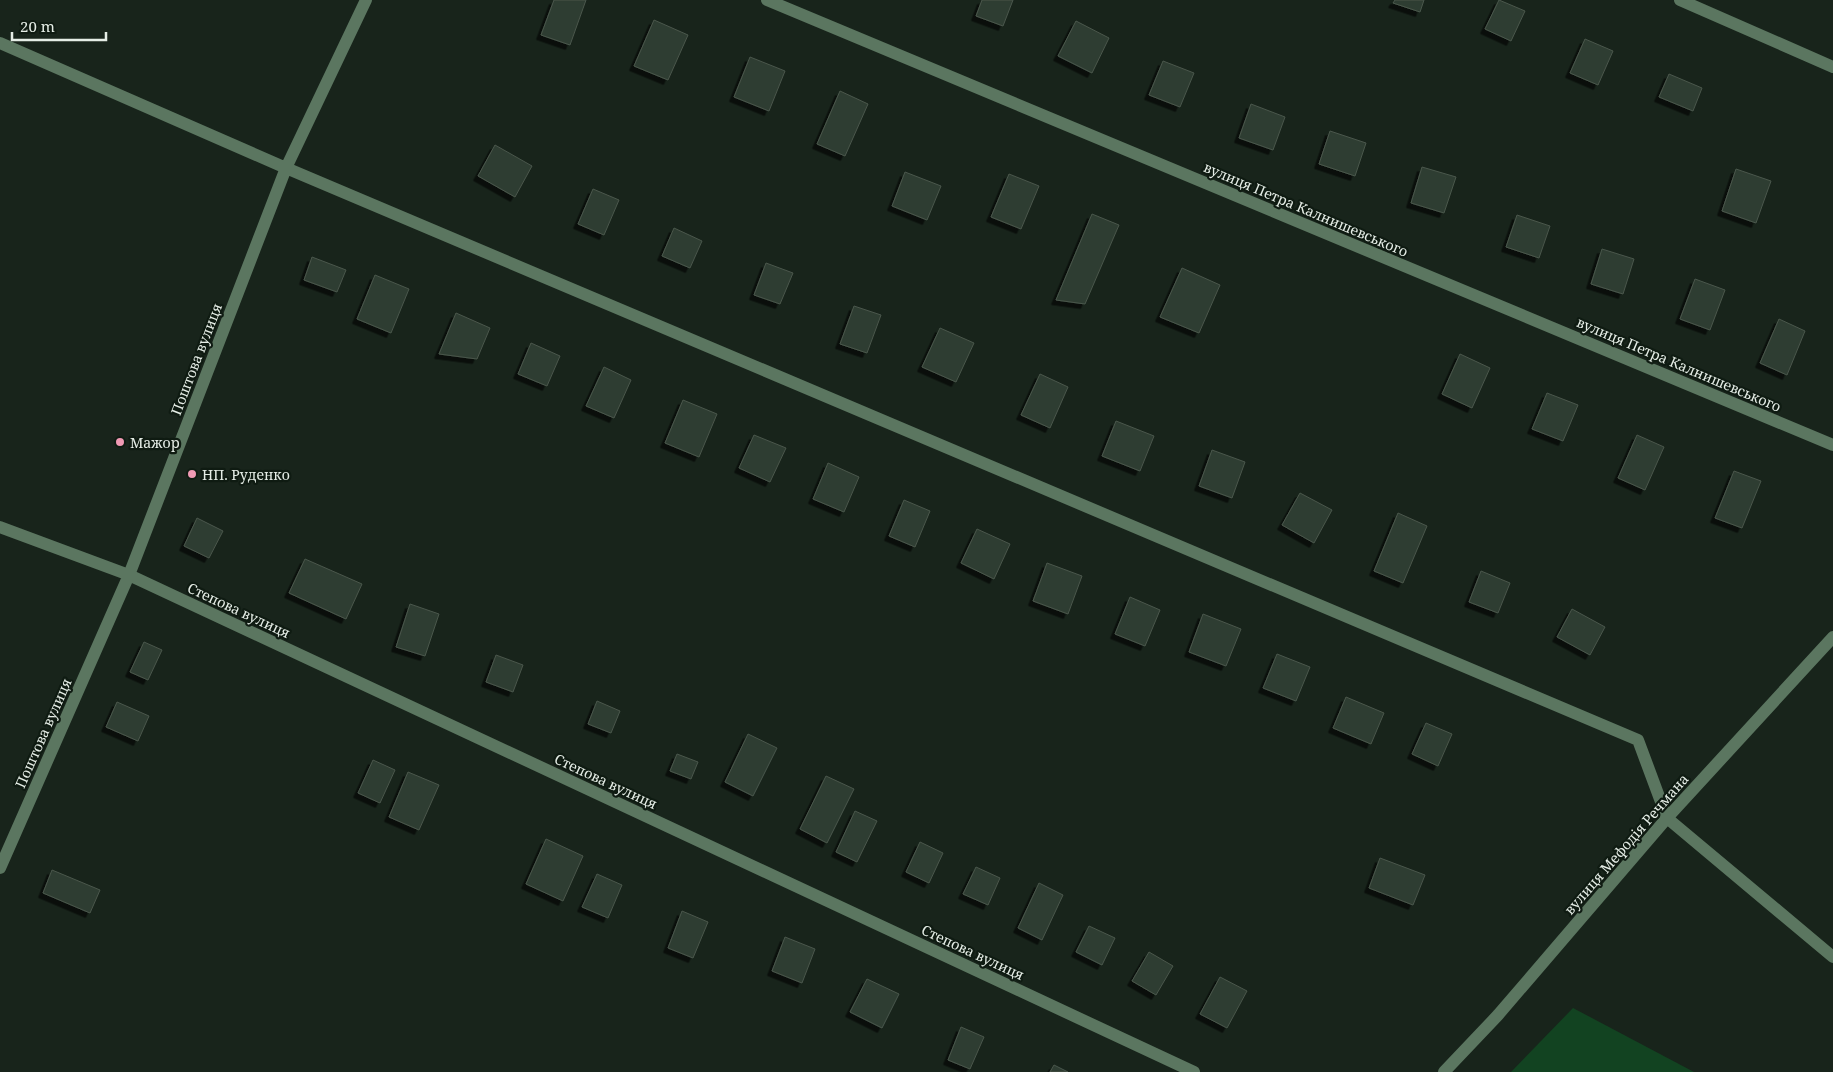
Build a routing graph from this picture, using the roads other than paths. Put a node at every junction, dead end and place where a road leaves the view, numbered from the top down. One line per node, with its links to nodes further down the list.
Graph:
1 (366, 0): 6 (street, Поштова вулиця)
2 (767, 0): 7 (street, вулиця Петра Калнишевського)
3 (1680, 0): 5 (street)
4 (0, 43): 6 (street)
5 (1833, 67)
6 (286, 168): 9 (street, Поштова вулиця); 11 (street)
7 (1833, 445)
8 (0, 527): 9 (street, Степова вулиця)
9 (129, 575): 12 (street, Поштова вулиця); 14 (street, Степова вулиця)
10 (1833, 638): 11 (street, вулиця Мефодія Речмана)
11 (1667, 818): 13 (street); 15 (street, вулиця Мефодія Речмана)
12 (0, 868)
13 (1833, 957)
14 (1194, 1072)
15 (1444, 1072)

